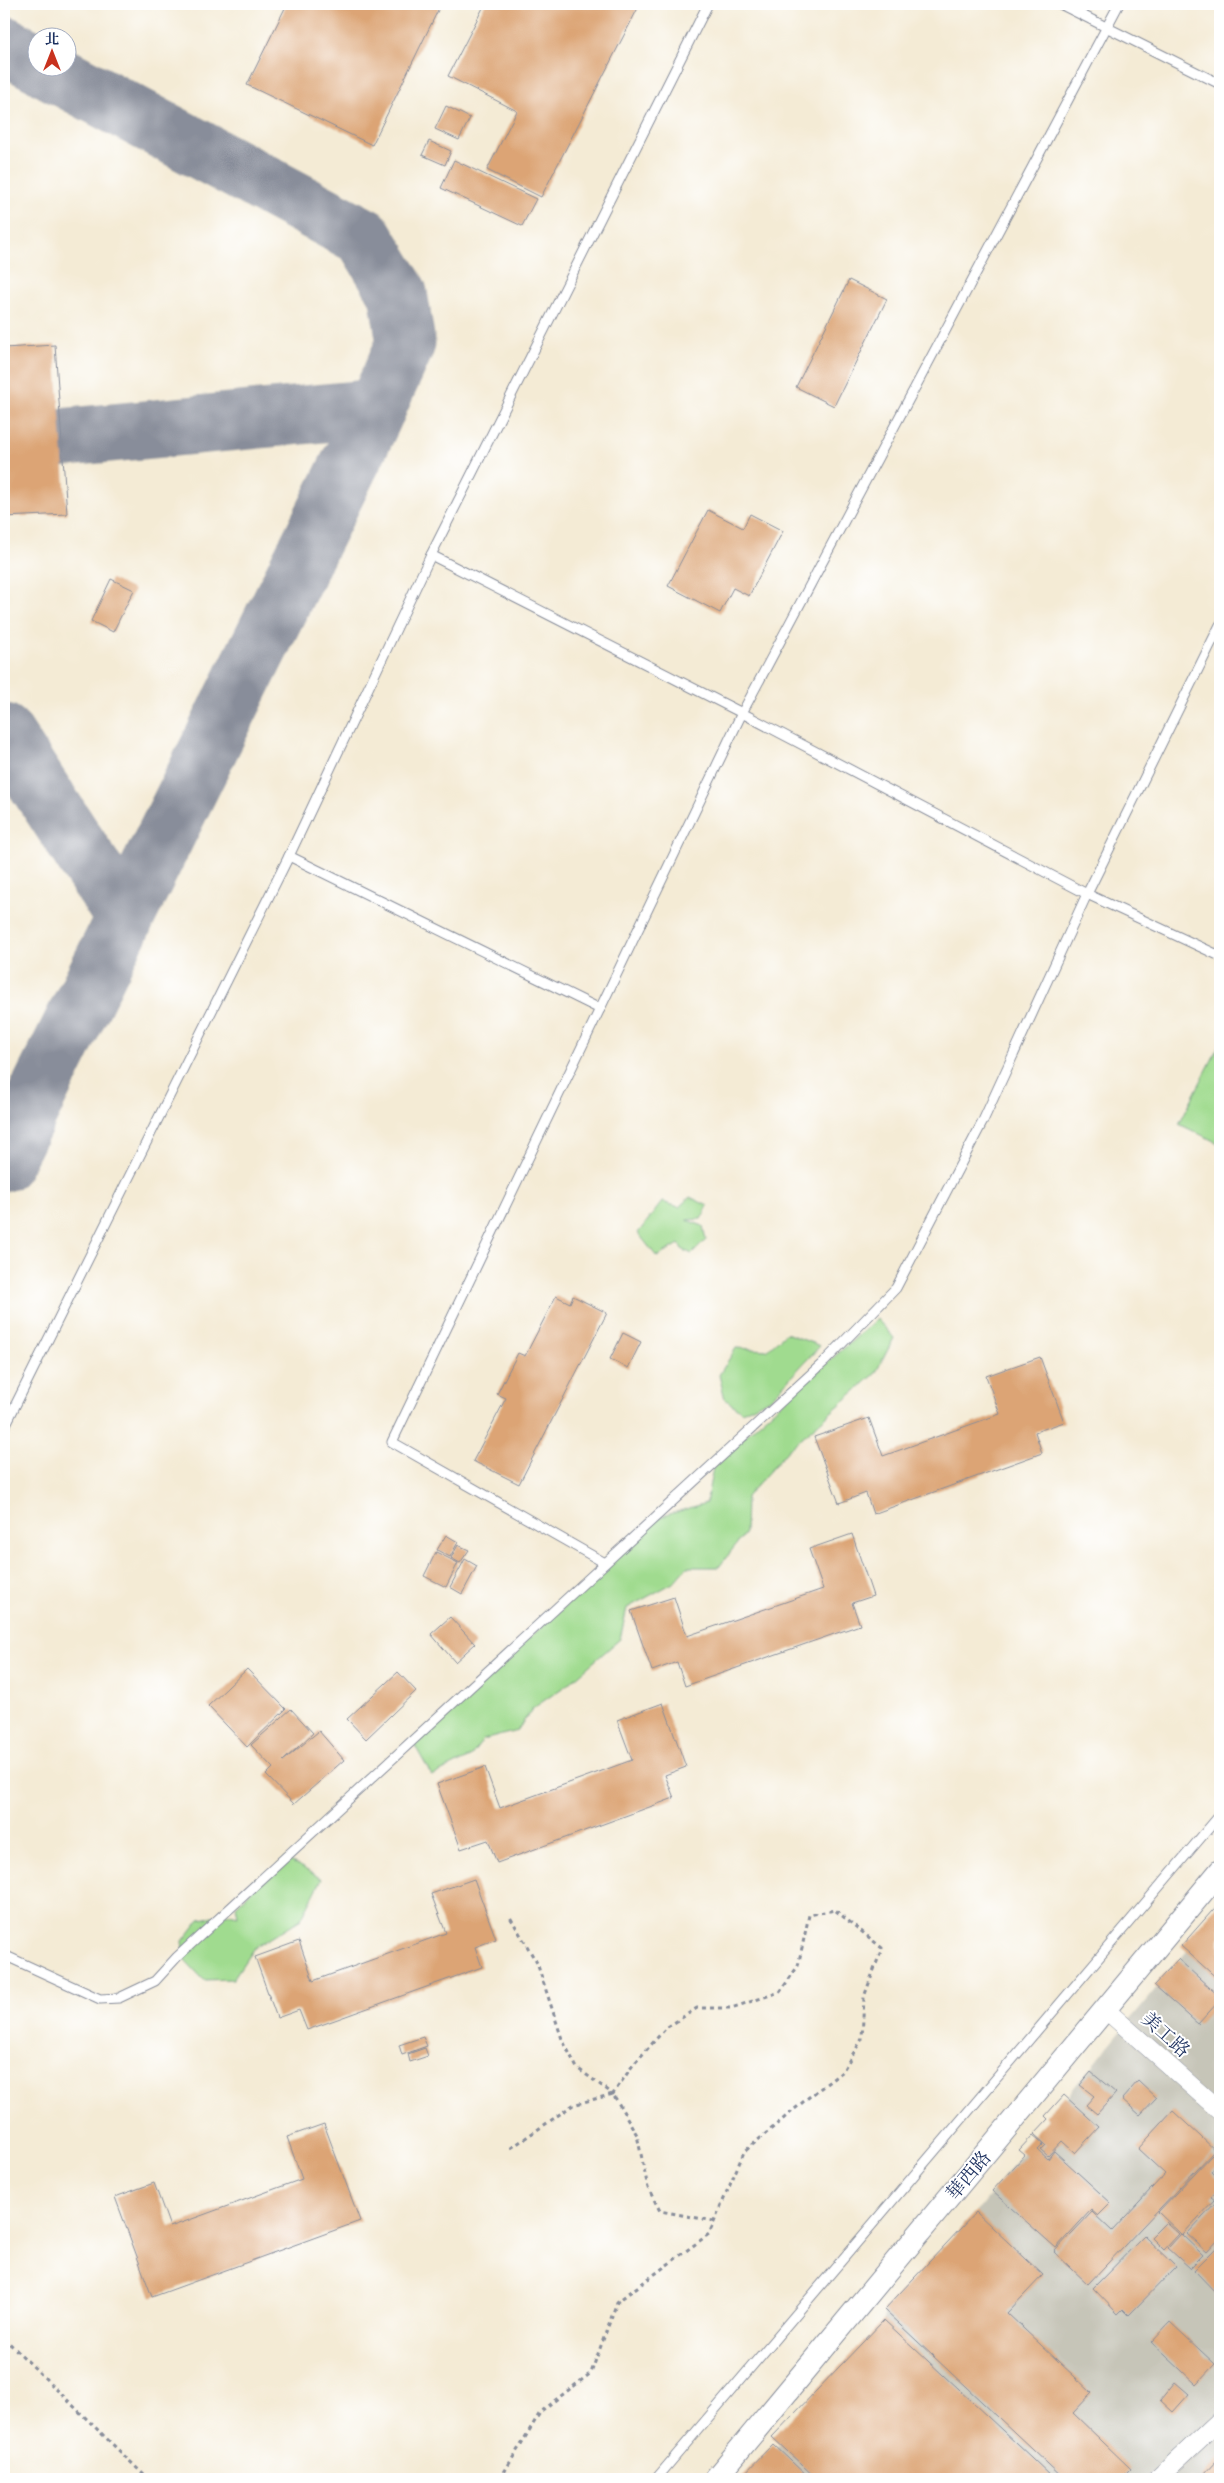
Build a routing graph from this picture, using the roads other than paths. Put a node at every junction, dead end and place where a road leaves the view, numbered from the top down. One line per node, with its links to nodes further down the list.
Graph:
1 (708, 4): 6 (lane)
2 (1060, 4): 4 (lane)
3 (1119, 4): 4 (lane)
4 (1108, 27): 5 (lane); 8 (lane)
5 (1220, 84)
6 (431, 555): 8 (lane); 9 (lane)
7 (1220, 625): 10 (lane)
8 (742, 713): 10 (lane); 12 (lane)
9 (289, 856): 12 (lane); 13 (lane)
10 (1088, 894): 11 (lane); 14 (lane)
11 (1220, 956)
12 (600, 1009): 14 (lane)
13 (4, 1428)
14 (605, 1563): 17 (lane)
15 (1220, 1815): 21 (lane)
16 (1220, 1871): 18 (street, 華西路)
17 (4, 1955)
18 (1105, 2009): 19 (street, 美工路); 22 (street, 華西路)
19 (1220, 2111)
20 (1220, 2420): 23 (street)
21 (656, 2479)
22 (715, 2479)
23 (1158, 2479)

